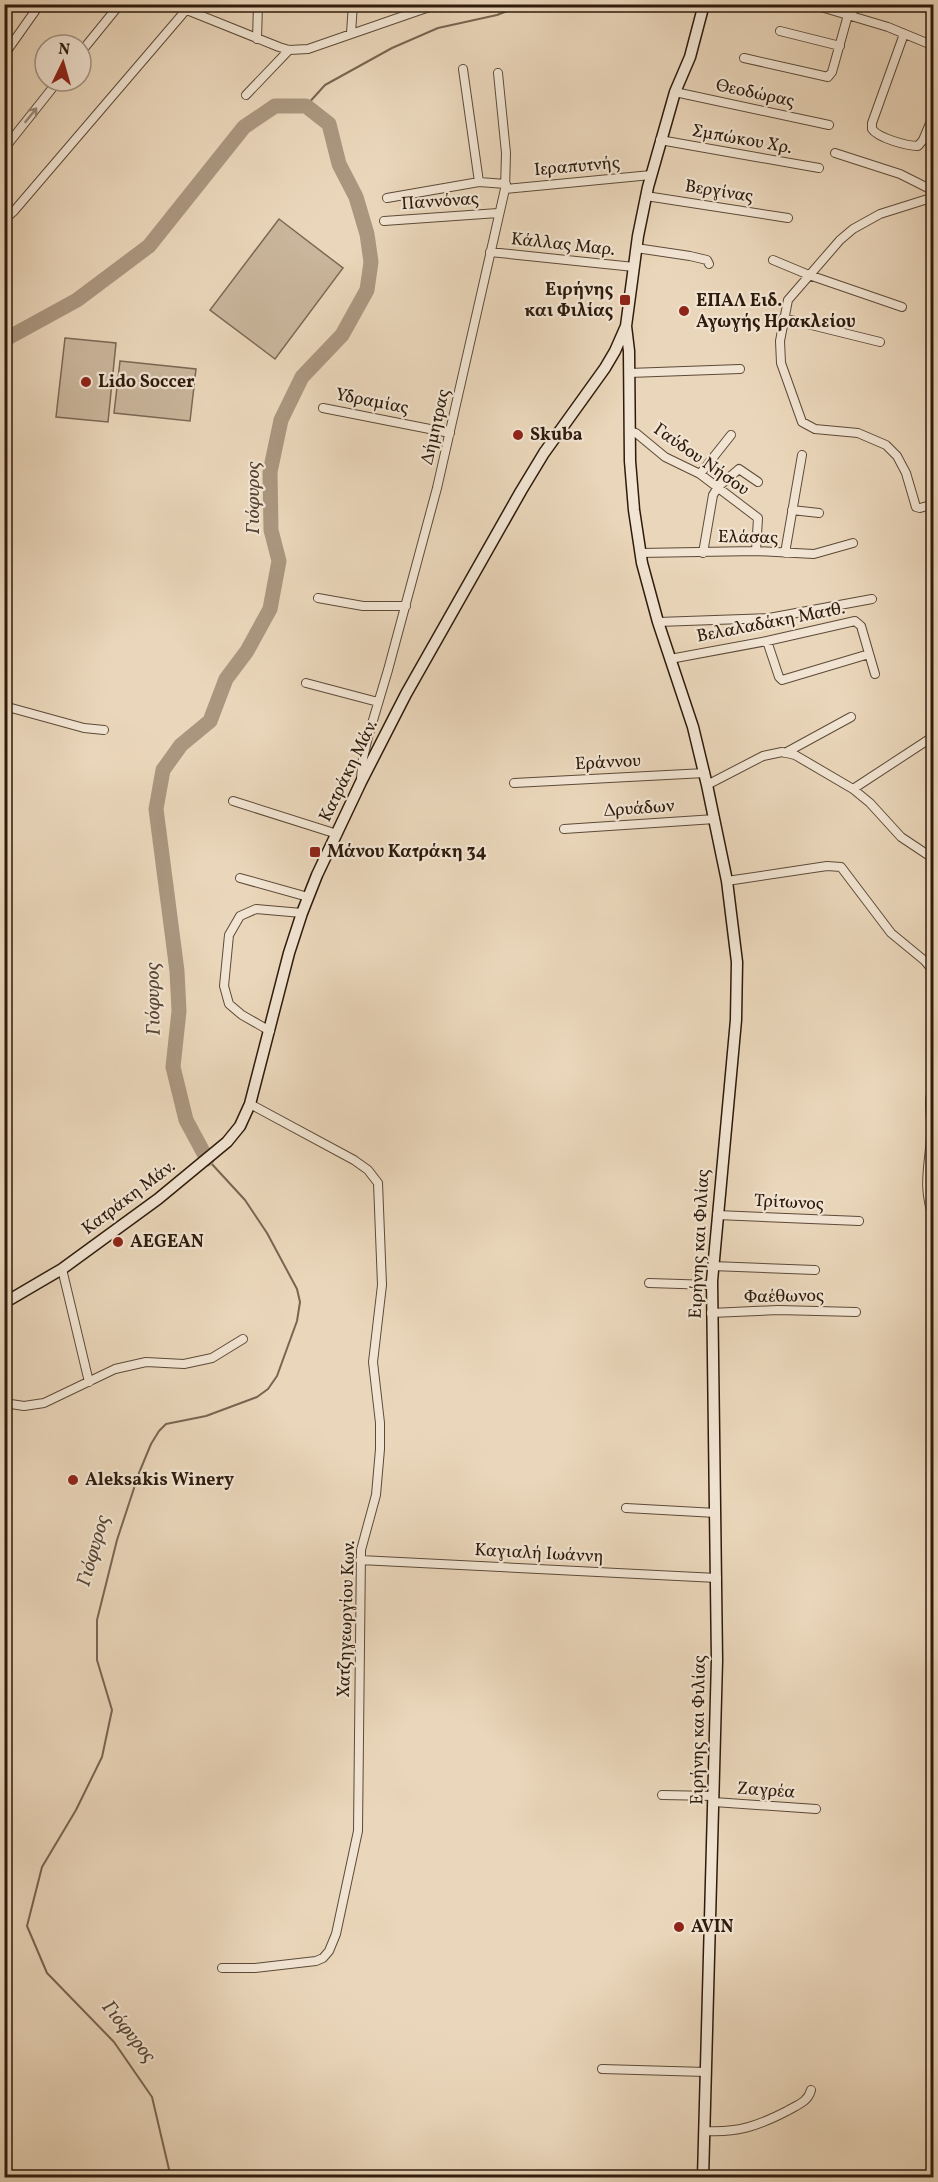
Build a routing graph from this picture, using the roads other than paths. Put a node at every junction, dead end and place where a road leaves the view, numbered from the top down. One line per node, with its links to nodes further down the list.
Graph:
1 (40, 4): 22 (street)
2 (120, 4): 17 (street)
3 (172, 4): 12 (street)
4 (258, 4): 18 (street)
5 (354, 4): 15 (street)
6 (438, 4): 11 (street)
7 (812, 4): 13 (street)
8 (844, 4): 13 (street)
9 (861, 4): 13 (street)
10 (701, 8): 26 (street)
11 (409, 9): 15 (street)
12 (186, 10): 18 (street); 44 (street)
13 (848, 15): 16 (street); 19 (street)
14 (780, 31): 19 (street)
15 (351, 33): 21 (street)
16 (904, 34): 20 (street); 29 (street)
17 (93, 37)
18 (257, 39): 21 (street)
19 (840, 46): 23 (street)
20 (933, 46)
21 (289, 50): 28 (street)
22 (4, 55)
23 (744, 58)
24 (463, 69): 36 (street)
25 (498, 73): 37 (street, Δήμητρας)
26 (675, 92): 30 (street, Θεοδώρας); 31 (street)
27 (48, 93): 32 (street, one-way to 27)
28 (246, 95)
29 (933, 114)
30 (829, 125)
31 (660, 140): 34 (street, Σμπώκου Χρ.); 35 (street)
32 (4, 149)
33 (835, 153): 38 (street)
34 (819, 168)
35 (651, 175): 37 (street, Ιεραπυτνής); 39 (street)
36 (479, 182): 37 (street, Ιεραπυτνής); 41 (street, Ιεραπυτνής)
37 (506, 186): 42 (street, Δήμητρας)
38 (933, 191)
39 (646, 196): 43 (street, Βεργίνας); 46 (street)
40 (933, 197): 51 (street)
41 (387, 198)
42 (498, 213): 45 (street, Παννόνας); 47 (street, Δήμητρας)
43 (788, 218)
44 (4, 220)
45 (384, 221)
46 (636, 248): 49 (street); 50 (street)
47 (490, 252): 50 (street, Κάλλας Μαρ.); 60 (street, Δήμητρας)
48 (773, 260): 51 (street)
49 (709, 264)
50 (634, 267): 54 (street)
51 (809, 275): 52 (street); 53 (street)
52 (902, 306)
53 (783, 318): 55 (street); 66 (street)
54 (627, 326): 57 (street, Ειρήνης και Φιλίας); 90 (street, Κατράκη Μάν.)
55 (879, 342)
56 (740, 369): 57 (street)
57 (629, 373): 59 (street, Ειρήνης και Φιλίας)
58 (323, 408): 60 (street, Υδραμίας)
59 (629, 431): 63 (street, Γαύδου Νήσου); 73 (street, Ειρήνης και Φιλίας)
60 (450, 433): 76 (street, Δήμητρας)
61 (731, 435): 63 (street)
62 (802, 455): 67 (street)
63 (700, 474): 65 (street, Γαύδου Νήσου)
64 (758, 482): 65 (street)
65 (718, 487): 70 (street, Γαύδου Νήσου); 71 (street)
66 (933, 504)
67 (792, 510): 68 (street); 72 (street)
68 (819, 513)
69 (853, 543): 72 (street, Ελάσας)
70 (756, 551): 71 (street, Ελάσας); 72 (street, Ελάσας)
71 (704, 553): 73 (street, Ελάσας)
72 (785, 553)
73 (640, 554): 77 (street, Ειρήνης και Φιλίας)
74 (318, 598): 76 (street)
75 (872, 599): 77 (street)
76 (406, 606): 83 (street, Δήμητρας)
77 (657, 622): 80 (street, Ειρήνης και Φιλίας)
78 (767, 641): 79 (street, Βελαλαδάκη Ματθ.); 79 (street); 80 (street, Βελαλαδάκη Ματθ.)
79 (869, 654): 81 (street, Βελαλαδάκη Ματθ.)
80 (670, 659): 89 (street, Ειρήνης και Φιλίας)
81 (875, 674)
82 (306, 683): 83 (street)
83 (378, 702): 90 (street, Δήμητρας)
84 (4, 706): 86 (street)
85 (851, 717): 88 (street)
86 (104, 730)
87 (933, 736): 93 (street)
88 (786, 753): 92 (street); 93 (street)
89 (705, 773): 91 (street, Εράννου); 92 (street, Ειρήνης και Φιλίας)
90 (361, 782): 97 (street, Κατράκη Μάν.)
91 (514, 783)
92 (708, 785): 95 (street, Ειρήνης και Φιλίας)
93 (853, 789): 98 (street)
94 (233, 801): 97 (street)
95 (715, 819): 96 (street, Δρυάδων); 100 (street, Ειρήνης και Φιλίας)
96 (564, 829)
97 (337, 834): 101 (street, Κατράκη Μάν.)
98 (933, 859)
99 (240, 878): 101 (street)
100 (727, 881): 103 (street); 107 (street, Ειρήνης και Φιλίας)
101 (308, 897): 102 (street, Κατράκη Μάν.)
102 (302, 913): 104 (street, Κατράκη Μάν.); 104 (street)
103 (933, 972)
104 (270, 1030): 106 (street, Κατράκη Μάν.)
105 (933, 1084): 108 (street)
106 (250, 1104): 111 (street, Κατράκη Μάν.); 123 (street, Χατζηγεωργίου Κων.)
107 (717, 1215): 109 (street, Τρίτωνος); 110 (street, Ειρήνης και Φιλίας)
108 (933, 1220)
109 (859, 1221)
110 (712, 1266): 112 (street); 114 (street, Ειρήνης και Φιλίας)
111 (62, 1269): 115 (street, Κατράκη Μάν.); 119 (street)
112 (814, 1270)
113 (649, 1283): 114 (street)
114 (712, 1285): 117 (street, Ειρήνης και Φιλίας)
115 (4, 1303)
116 (856, 1312): 117 (street, Φαέθωνος)
117 (711, 1314): 122 (street, Ειρήνης και Φιλίας)
118 (243, 1339): 119 (street)
119 (89, 1382): 120 (street)
120 (4, 1402)
121 (626, 1508): 122 (street)
122 (716, 1513): 124 (street, Ειρήνης και Φιλίας)
123 (360, 1560): 124 (street, Καγιαλή Ιωάννη); 128 (street, Χατζηγεωργίου Κων.)
124 (717, 1578): 126 (street, Ειρήνης και Φιλίας)
125 (662, 1795): 126 (street, Ζαγρέα)
126 (714, 1799): 127 (street, Ζαγρέα); 130 (street, Ειρήνης και Φιλίας)
127 (816, 1809)
128 (222, 1968)
129 (602, 2069): 130 (street)
130 (706, 2072): 132 (street, Ειρήνης και Φιλίας)
131 (811, 2090): 132 (street)
132 (705, 2131): 133 (street, Ειρήνης και Φιλίας)
133 (703, 2178)

